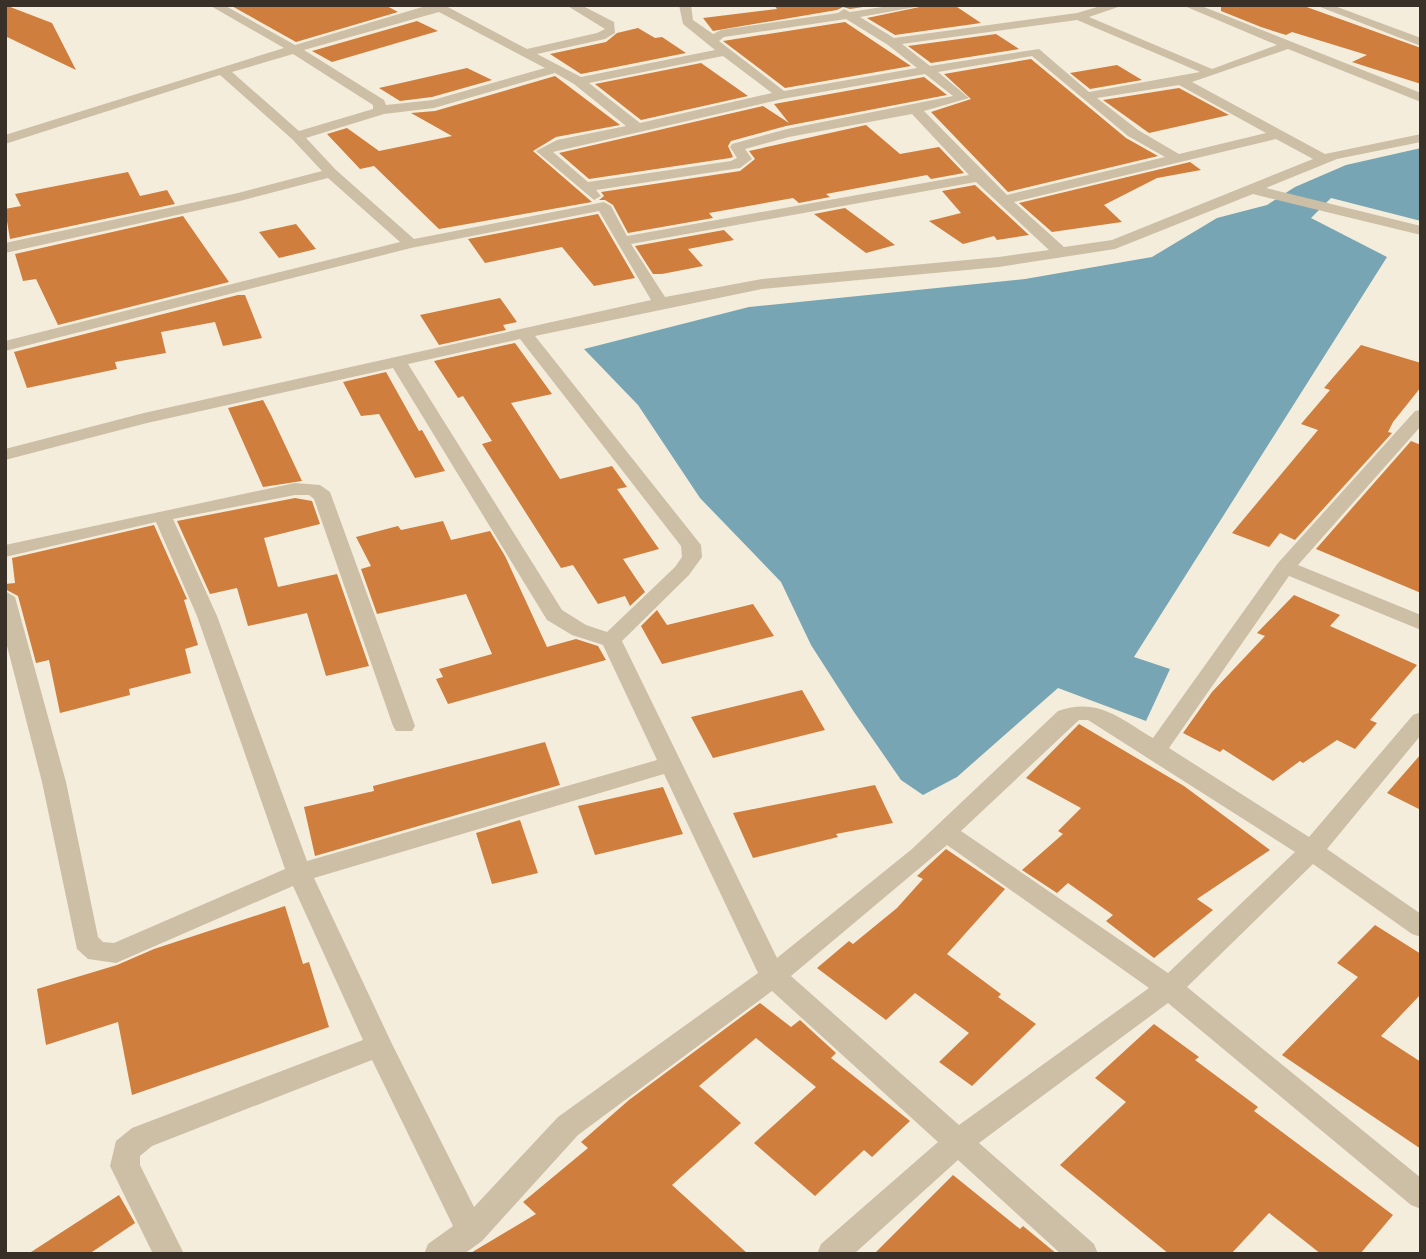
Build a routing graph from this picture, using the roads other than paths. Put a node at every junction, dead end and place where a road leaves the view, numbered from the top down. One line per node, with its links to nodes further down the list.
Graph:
1 (215, 5): 17 (street)
2 (572, 5): 20 (street)
3 (685, 5): 13 (street)
4 (834, 5): 10 (street)
5 (921, 5): 10 (street)
6 (1118, 5): 11 (street)
7 (1188, 5): 16 (street)
8 (1321, 5): 15 (street)
9 (438, 7): 17 (street); 20 (street)
10 (848, 16): 13 (street); 14 (street)
11 (1078, 16): 12 (street); 24 (street)
12 (999, 24): 14 (street); 19 (street)
13 (711, 38): 18 (street)
14 (892, 42): 22 (street)
15 (1421, 42)
16 (1289, 45): 24 (street); 29 (street)
17 (291, 48): 23 (street); 31 (street)
18 (725, 52): 25 (street); 27 (street)
19 (1035, 52): 22 (street); 28 (street)
20 (525, 53): 21 (street)
21 (556, 69): 25 (street); 31 (street)
22 (931, 71): 27 (street); 30 (street)
23 (224, 72): 34 (street); 36 (street)
24 (1212, 73): 26 (street)
25 (579, 81): 32 (street)
26 (1181, 82): 28 (street); 33 (street)
27 (782, 95): 32 (street)
28 (1086, 96): 37 (street)
29 (1421, 98)
30 (915, 109): 40 (street); 41 (street)
31 (380, 110): 34 (street)
32 (637, 128): 41 (street)
33 (1279, 134): 37 (street); 38 (street)
34 (297, 136): 39 (street)
35 (1421, 138): 38 (street)
36 (5, 140)
37 (1177, 158): 43 (street)
38 (1325, 160): 42 (street)
39 (331, 173): 47 (street); 48 (street)
40 (979, 177): 43 (street); 46 (street)
41 (586, 187): 44 (street)
42 (1252, 188): 45 (street); 49 (street)
43 (1004, 200): 49 (street)
44 (604, 206): 46 (street); 47 (street)
45 (1421, 231)
46 (622, 241): 50 (street)
47 (411, 244): 52 (street)
48 (5, 248)
49 (1060, 253): 50 (street)
50 (660, 303): 51 (street)
51 (524, 334): 53 (street); 61 (street)
52 (5, 346)
53 (398, 362): 55 (street); 61 (street)
54 (1421, 415): 58 (street)
55 (5, 454)
56 (162, 515): 57 (street); 63 (street); 68 (street)
57 (5, 551)
58 (1285, 567): 60 (street); 64 (street)
59 (5, 597): 68 (street)
60 (1421, 623)
61 (611, 640): 65 (street)
62 (1421, 720): 67 (street)
63 (404, 726)
64 (1156, 750): 66 (street); 67 (street)
65 (671, 764): 68 (street); 70 (street)
66 (947, 833): 70 (street); 71 (street)
67 (1312, 851): 69 (street); 71 (street)
68 (299, 873): 72 (street)
69 (1421, 927)
70 (773, 976): 73 (street); 75 (street)
71 (1169, 988): 73 (street); 74 (street)
72 (379, 1046): 75 (street); 76 (street)
73 (957, 1143): 78 (street); 79 (street)
74 (1421, 1196)
75 (471, 1231): 77 (street)
76 (169, 1254)
77 (439, 1254)
78 (832, 1254)
79 (1083, 1254)

